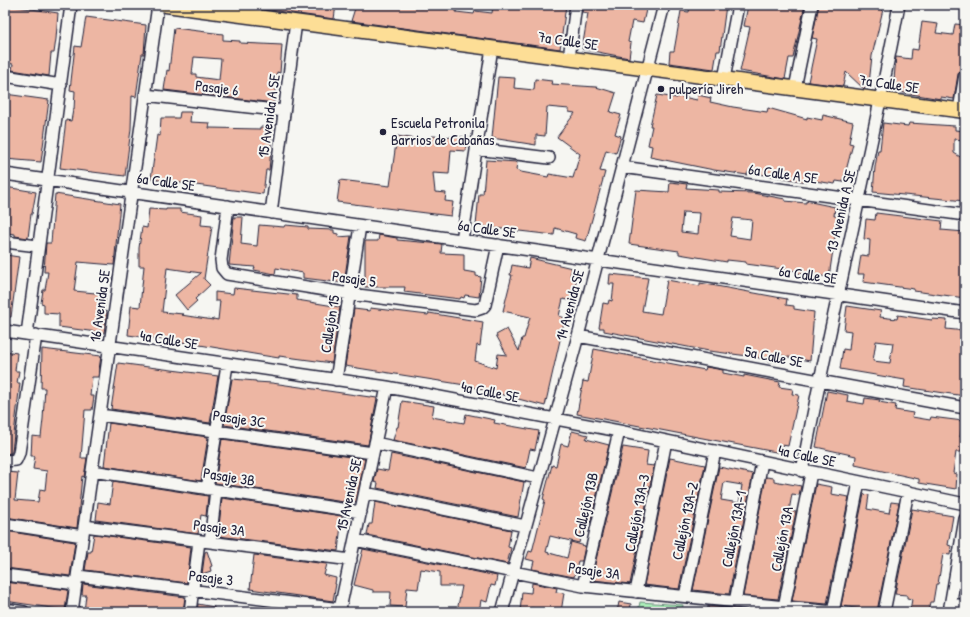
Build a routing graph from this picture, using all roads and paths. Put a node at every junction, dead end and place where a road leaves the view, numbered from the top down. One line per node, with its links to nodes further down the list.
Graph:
1 (72, 5): 17 (street)
2 (158, 5): 19 (street, 16 Avenida SE)
3 (166, 5): 9 (main road, 7a Calle SE)
4 (576, 5): 12 (street)
5 (664, 5): 13 (street, 14 Avenida SE)
6 (738, 5): 16 (street)
7 (812, 5): 18 (street)
8 (899, 5): 20 (street, 13 Avenida A SE)
9 (256, 11): 10 (main road, 7a Calle SE)
10 (296, 22): 11 (main road, 7a Calle SE); 21 (street, 15 Avenida A SE)
11 (492, 48): 12 (main road, 7a Calle SE); 23 (street)
12 (570, 54): 13 (main road, 7a Calle SE)
13 (647, 69): 16 (main road, 7a Calle SE); 25 (street, 14 Avenida SE)
14 (965, 75): 22 (street)
15 (5, 76): 17 (street)
16 (724, 79): 18 (main road, 7a Calle SE)
17 (61, 85): 27 (street)
18 (795, 88): 20 (main road, 7a Calle SE)
19 (145, 95): 21 (street, Pasaje 6); 28 (street, 16 Avenida SE)
20 (881, 100): 22 (main road, 7a Calle SE); 29 (street, 13 Avenida A SE)
21 (284, 111): 31 (street, 15 Avenida A SE)
22 (962, 111)
23 (476, 149): 24 (street); 34 (street)
24 (549, 158)
25 (622, 167): 29 (street, 6a Calle A SE); 38 (street, 14 Avenida SE)
26 (5, 174): 27 (street, 6a Calle SE)
27 (48, 180): 28 (street, 6a Calle SE); 36 (street)
28 (132, 192): 30 (street, 6a Calle SE); 45 (street, 16 Avenida SE)
29 (858, 200): 32 (street, 6a Calle A SE); 40 (street, 13 Avenida A SE)
30 (228, 206): 31 (street, 6a Calle SE); 39 (street, Pasaje 5)
31 (271, 213): 33 (street, 6a Calle SE)
32 (965, 215)
33 (360, 226): 34 (street, 6a Calle SE); 39 (street, Callejón 15)
34 (462, 240): 37 (street, 6a Calle SE)
35 (5, 242): 36 (street)
36 (38, 246): 43 (street)
37 (498, 246): 38 (street, 6a Calle SE); 39 (street, Pasaje 5)
38 (598, 260): 40 (street, 6a Calle SE); 44 (street, 14 Avenida SE)
39 (350, 294): 47 (street, Callejón 15)
40 (838, 295): 41 (street, 6a Calle SE); 48 (street, 13 Avenida A SE)
41 (965, 313)
42 (5, 331): 43 (street, 4a Calle SE)
43 (32, 334): 45 (street, 4a Calle SE); 58 (street)
44 (578, 336): 48 (street, 5a Calle SE); 52 (street, 14 Avenida SE)
45 (110, 346): 46 (street, 4a Calle SE); 51 (street, 16 Avenida SE)
46 (227, 364): 47 (street, 4a Calle SE); 53 (street)
47 (336, 380): 49 (street, 4a Calle SE)
48 (819, 381): 50 (street, 5a Calle SE); 61 (street, 13 Avenida A SE)
49 (387, 388): 52 (street, 4a Calle SE); 56 (street, 15 Avenida SE)
50 (965, 408)
51 (100, 415): 53 (street, Pasaje 3C); 60 (street, 16 Avenida SE)
52 (554, 419): 54 (street, 4a Calle SE); 62 (street, 14 Avenida SE)
53 (217, 430): 56 (street, Pasaje 3C); 64 (street)
54 (619, 431): 55 (street, 4a Calle SE); 80 (street, Callejón 13B)
55 (666, 441): 57 (street, 4a Calle SE); 82 (street, Callejón 13A-3)
56 (374, 448): 62 (street, Pasaje 3C); 66 (street, 15 Avenida SE)
57 (715, 452): 59 (street, 4a Calle SE); 83 (street, Callejón 13A-2)
58 (5, 461)
59 (762, 462): 61 (street, 4a Calle SE); 84 (street, Callejón 13A-1)
60 (92, 471): 64 (street, Pasaje 3B); 72 (street, 16 Avenida SE)
61 (806, 472): 63 (street, 4a Calle SE); 89 (street, Callejón 13A)
62 (538, 478): 71 (street, 14 Avenida SE)
63 (859, 482): 65 (street, 4a Calle SE); 94 (street)
64 (212, 490): 68 (street, Pasaje 3B); 75 (street)
65 (908, 492): 67 (street, 4a Calle SE); 95 (street)
66 (365, 493): 68 (street, 15 Avenida SE); 71 (street)
67 (965, 504)
68 (361, 512): 73 (street, 15 Avenida SE)
69 (965, 518): 88 (street)
70 (5, 524): 72 (street, Pasaje 3A)
71 (525, 526): 77 (street, 14 Avenida SE)
72 (84, 531): 74 (street, Pasaje 3A); 79 (street, 16 Avenida SE)
73 (355, 540): 76 (street, 15 Avenida SE); 77 (street, Pasaje 3A)
74 (199, 541): 75 (street, Pasaje 3A); 81 (street)
75 (210, 542): 76 (street, Pasaje 3A)
76 (351, 560): 87 (street, 15 Avenida SE)
77 (513, 573): 80 (street, Pasaje 3A); 93 (street, 14 Avenida SE)
78 (5, 575): 79 (street, Pasaje 3)
79 (77, 580): 81 (street, Pasaje 3); 91 (street, 16 Avenida SE)
80 (583, 586): 82 (street, Pasaje 3A)
81 (193, 590): 87 (street, Pasaje 3); 92 (street)
82 (636, 592): 83 (street, Pasaje 3A)
83 (685, 596): 84 (street, Pasaje 3A)
84 (735, 602): 89 (street, Pasaje 3A)
85 (965, 605): 88 (street)
86 (5, 609): 90 (street)
87 (340, 609)
88 (949, 609)
89 (784, 610): 94 (street, Pasaje 3A)
90 (24, 612)
91 (72, 612)
92 (190, 612)
93 (502, 612)
94 (833, 612)
95 (884, 612)

